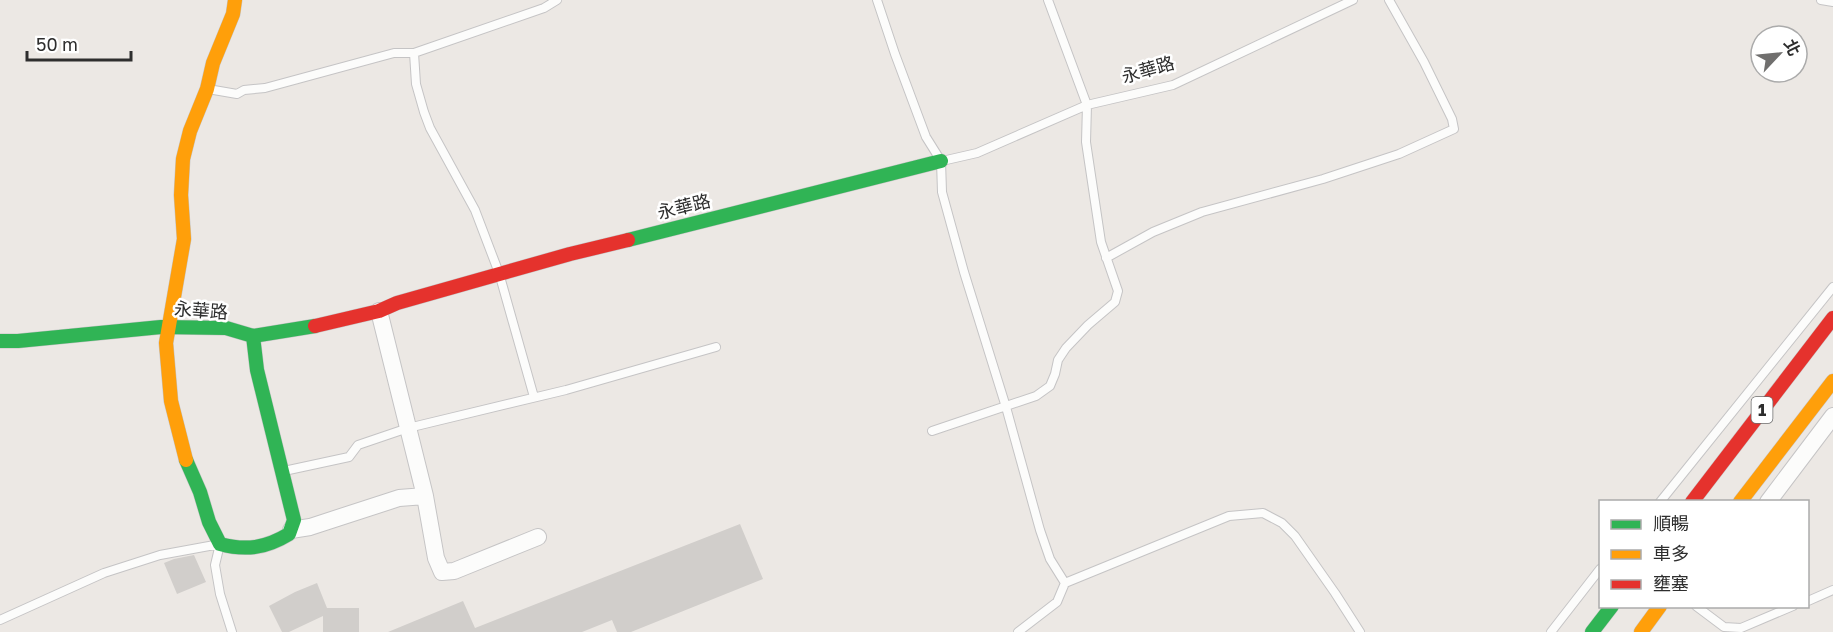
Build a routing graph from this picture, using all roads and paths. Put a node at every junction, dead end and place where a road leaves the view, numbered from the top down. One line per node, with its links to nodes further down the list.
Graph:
1 (235, 0): 10 (main road)
2 (557, 0): 9 (lane)
3 (877, 0): 12 (lane)
4 (1048, 0): 11 (lane)
5 (1353, 0): 11 (lane, 永華路)
6 (1389, 0): 13 (lane)
7 (1821, 0): 8 (lane)
8 (1833, 2)
9 (414, 53): 10 (lane); 14 (lane)
10 (207, 89): 18 (main road)
11 (1087, 105): 12 (lane, 永華路); 13 (lane)
12 (941, 161): 14 (main road, 永華路); 24 (lane)
13 (1106, 258): 24 (lane)
14 (499, 273): 16 (main road, 永華路); 23 (lane)
15 (1833, 287): 30 (lane)
16 (379, 311): 19 (main road, 永華路); 26 (street)
17 (1833, 318): 31 (main road, 1)
18 (168, 327): 19 (main road, 永華路); 20 (main road, 永華路); 36 (main road)
19 (253, 336): 28 (main road)
20 (0, 341)
21 (716, 347): 23 (lane)
22 (1833, 381): 32 (main road, 1)
23 (534, 397): 26 (lane)
24 (1006, 407): 27 (lane); 38 (lane)
25 (1833, 416): 33 (street)
26 (408, 428): 28 (lane); 29 (street)
27 (932, 431)
28 (281, 472): 34 (main road)
29 (425, 496): 34 (street); 35 (street)
30 (1661, 500)
31 (1693, 500)
32 (1741, 500)
33 (1769, 500)
34 (291, 530): 36 (main road)
35 (538, 537)
36 (220, 544): 45 (lane); 46 (lane)
37 (1599, 570): 49 (lane)
38 (1065, 583): 47 (lane); 48 (lane)
39 (1833, 590): 40 (lane)
40 (1809, 601)
41 (1610, 608): 50 (main road)
42 (1659, 608): 51 (main road)
43 (1699, 608): 44 (lane)
44 (1788, 608)
45 (0, 620)
46 (232, 632)
47 (1018, 632)
48 (1360, 632)
49 (1551, 632)
50 (1592, 632)
51 (1641, 632)

